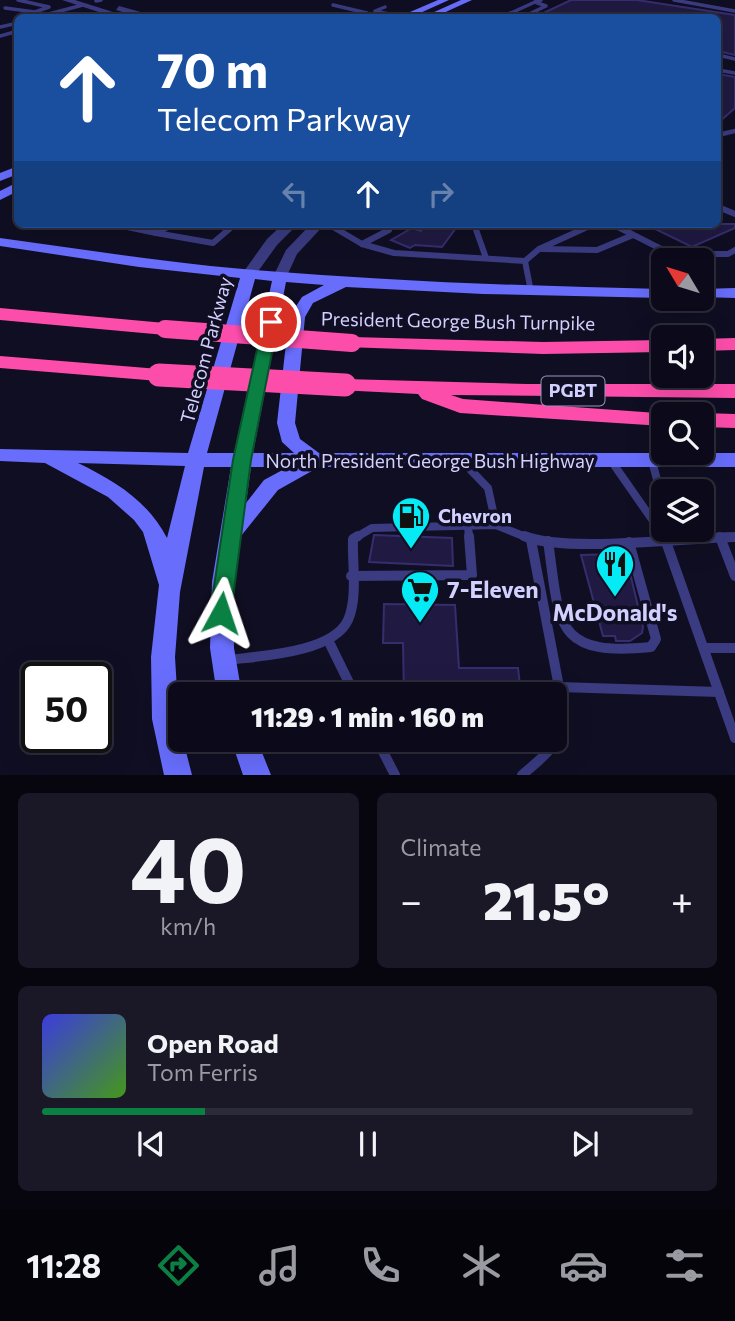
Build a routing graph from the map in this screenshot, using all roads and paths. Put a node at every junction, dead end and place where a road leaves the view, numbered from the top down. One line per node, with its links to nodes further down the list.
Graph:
1 (18, 0): 14 (lane)
2 (66, 0): 7 (street)
3 (445, 0): 24 (main road)
4 (468, 0): 15 (main road)
5 (674, 0): 13 (lane)
6 (538, 1): 17 (lane); 28 (lane)
7 (93, 2): 19 (lane); 20 (street); 21 (street)
8 (333, 5): 16 (lane)
9 (356, 6): 12 (lane)
10 (384, 7): 12 (lane)
11 (5, 8): 14 (lane)
12 (375, 11): 16 (lane); 23 (lane)
13 (735, 11)
14 (35, 12): 18 (lane)
15 (440, 12): 25 (main road); 26 (lane)
16 (367, 13): 22 (lane)
17 (510, 13): 27 (lane)
18 (44, 14)
19 (51, 14)
20 (119, 14)
21 (137, 14)
22 (364, 14)
23 (388, 14)
24 (410, 14)
25 (435, 14)
26 (449, 14)
27 (515, 14)
28 (529, 14)
29 (132, 228): 39 (lane)
30 (165, 228): 39 (lane)
31 (231, 228): 39 (lane)
32 (286, 228): 47 (street, Telecom Parkway)
33 (314, 228): 48 (street)
34 (335, 228): 42 (lane)
35 (475, 228): 45 (lane)
36 (585, 228): 43 (lane)
37 (621, 228): 40 (lane)
38 (389, 230): 42 (lane)
39 (156, 233)
40 (633, 236): 43 (lane); 44 (lane)
41 (4, 241): 47 (main road)
42 (362, 244): 45 (lane)
43 (539, 249): 46 (lane)
44 (735, 250)
45 (486, 258): 46 (lane)
46 (525, 261): 50 (lane)
47 (249, 274): 48 (main road); 66 (main road, Telecom Parkway)
48 (280, 277): 49 (main road); 67 (main road)
49 (343, 283): 50 (main road); 68 (main road)
50 (531, 293): 51 (main road)
51 (651, 293)
52 (714, 293): 53 (main road)
53 (735, 293)
54 (0, 314): 57 (highway, President George Bush Turnpike / PGBT, bridge)
55 (735, 344): 56 (highway)
56 (714, 345)
57 (651, 346)
58 (0, 362): 59 (highway, PGBT, bridge)
59 (411, 388): 60 (highway, PGBT); 61 (highway)
60 (735, 391)
61 (651, 418)
62 (714, 420): 63 (highway)
63 (735, 421)
64 (0, 455): 65 (main road, North President George Bush Highway)
65 (41, 456): 66 (main road, North President George Bush Highway); 88 (main road)
66 (198, 460): 67 (main road, North President George Bush Highway); 88 (main road, Telecom Parkway)
67 (242, 460): 68 (main road, North President George Bush Highway); 77 (main road)
68 (315, 460): 69 (main road, North President George Bush Highway); 77 (main road)
69 (461, 460): 73 (main road, North President George Bush Highway); 75 (lane)
70 (714, 460): 71 (main road, North President George Bush Highway)
71 (735, 460)
72 (651, 461): 73 (main road, North President George Bush Highway)
73 (612, 462): 74 (lane)
74 (651, 514)
75 (496, 525): 76 (lane); 82 (lane)
76 (468, 526): 86 (lane); 86 (lane)
77 (232, 535): 92 (main road)
78 (714, 537): 79 (lane)
79 (720, 537): 80 (lane); 87 (lane)
80 (735, 537)
81 (651, 538): 84 (lane)
82 (531, 540): 83 (lane); 95 (lane)
83 (548, 541): 84 (lane); 84 (lane)
84 (629, 541)
85 (670, 542): 90 (lane)
86 (351, 576): 89 (lane)
87 (735, 576)
88 (169, 589): 102 (main road)
89 (328, 640): 92 (lane); 94 (lane)
90 (706, 648): 91 (lane); 97 (lane)
91 (735, 648)
92 (224, 660): 93 (main road)
93 (228, 682)
94 (349, 682)
95 (558, 682)
96 (567, 687): 97 (lane)
97 (719, 692): 98 (lane)
98 (735, 738)
99 (248, 752): 103 (main road)
100 (383, 752): 104 (lane)
101 (549, 752): 105 (lane)
102 (178, 775)
103 (257, 775)
104 (395, 775)
105 (522, 775)

